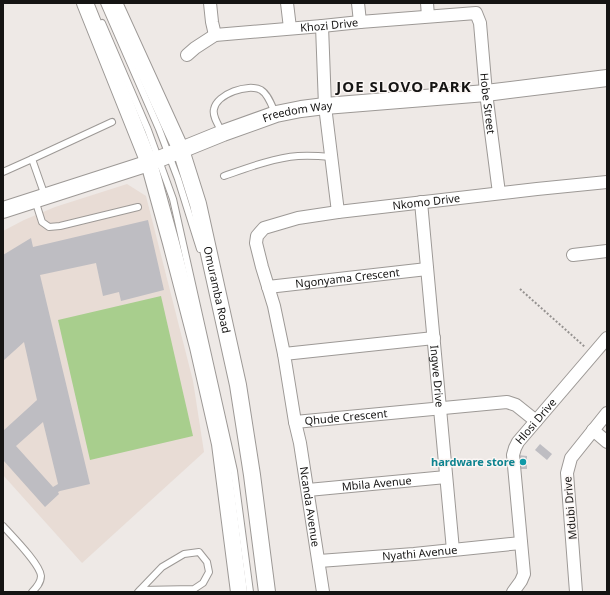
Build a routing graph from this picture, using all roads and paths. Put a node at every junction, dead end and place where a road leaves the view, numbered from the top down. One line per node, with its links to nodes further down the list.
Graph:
1 (85, 3): 22 (main road, Omuramba Road)
2 (104, 3): 22 (lane)
3 (114, 3): 22 (main road, Omuramba Road)
4 (210, 3): 14 (street)
5 (287, 3): 13 (street)
6 (358, 3): 11 (street)
7 (426, 3): 9 (street)
8 (477, 14): 9 (street, Khozi Drive); 17 (street, Hobe Street)
9 (428, 16): 11 (street, Khozi Drive)
10 (99, 17): 22 (lane)
11 (360, 22): 12 (street, Khozi Drive)
12 (322, 26): 13 (street, Khozi Drive); 18 (street)
13 (290, 28): 14 (street, Khozi Drive)
14 (215, 35): 15 (street, Khozi Drive)
15 (187, 54)
16 (607, 78): 17 (main road, Freedom Way)
17 (486, 93): 18 (main road, Freedom Way); 28 (street, Hobe Street)
18 (325, 106): 19 (main road, Freedom Way); 23 (street)
19 (276, 114): 21 (main road, Freedom Way); 21 (lane)
20 (112, 122): 24 (lane)
21 (223, 134): 22 (main road, Freedom Way)
22 (164, 157): 29 (main road, Freedom Way); 35 (lane); 60 (main road, Omuramba Road); 61 (lane); 62 (main road, Omuramba Road)
23 (332, 157): 26 (lane); 33 (street)
24 (32, 159): 25 (lane); 29 (lane)
25 (3, 172)
26 (224, 176)
27 (607, 182): 28 (street, Nkomo Drive)
28 (499, 193): 30 (street, Nkomo Drive)
29 (40, 198): 31 (lane); 32 (main road, Freedom Way)
30 (420, 202): 33 (street, Nkomo Drive); 37 (street, Ingwe Drive)
31 (138, 207)
32 (3, 210)
33 (338, 212): 38 (street, Nkomo Drive)
34 (607, 251): 36 (street)
35 (201, 252)
36 (573, 255)
37 (427, 269): 38 (street, Ngonyama Crescent); 40 (street, Ingwe Drive)
38 (268, 287): 43 (street)
39 (520, 289): 44 (path)
40 (434, 338): 43 (street); 45 (street, Ingwe Drive)
41 (607, 338): 44 (street, Hlosi Drive)
42 (222, 342): 50 (lane)
43 (284, 354): 48 (street, Qhude Crescent)
44 (593, 354): 47 (street, Hlosi Drive)
45 (440, 409): 47 (street, Qhude Crescent); 48 (street, Qhude Crescent); 52 (street, Ingwe Drive)
46 (607, 413): 49 (street, Mdubi Drive)
47 (536, 421): 55 (street, Hlosi Drive)
48 (296, 422): 53 (street, Ncanda Avenue)
49 (593, 430): 51 (street); 65 (street, Mdubi Drive)
50 (238, 432)
51 (607, 442)
52 (446, 477): 53 (street, Mbila Avenue); 56 (street, Ingwe Drive)
53 (308, 490): 57 (street, Ncanda Avenue)
54 (3, 526): 59 (lane)
55 (521, 543): 56 (street, Nyathi Avenue); 64 (street, Hlosi Drive)
56 (453, 550): 57 (street, Nyathi Avenue)
57 (319, 561): 63 (street, Ncanda Avenue)
58 (139, 591): 58 (lane)
59 (32, 592)
60 (239, 592)
61 (250, 592)
62 (267, 592)
63 (323, 592)
64 (513, 592)
65 (576, 592)

